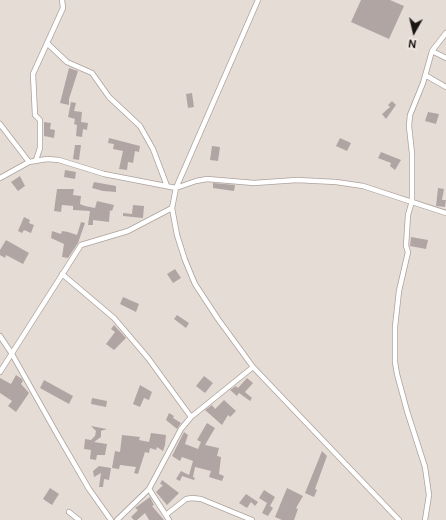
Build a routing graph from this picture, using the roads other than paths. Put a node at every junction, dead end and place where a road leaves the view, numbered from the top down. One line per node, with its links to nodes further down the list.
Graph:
1 (62, 0): 4 (street)
2 (258, 0): 14 (street)
3 (446, 33): 5 (street)
4 (48, 44): 10 (street); 13 (street)
5 (432, 51): 6 (street); 7 (street)
6 (446, 58)
7 (425, 75): 8 (street); 15 (street)
8 (446, 87)
9 (0, 124): 11 (street)
10 (36, 160): 11 (street); 13 (street)
11 (29, 162): 12 (street)
12 (0, 178)
13 (167, 186): 14 (street)
14 (176, 188): 15 (street); 16 (street)
15 (412, 201): 17 (street); 33 (street)
16 (172, 208): 18 (street); 21 (street)
17 (446, 213)
18 (62, 274): 20 (street); 23 (street)
19 (0, 336): 20 (street)
20 (12, 354): 22 (street); 28 (street)
21 (253, 367): 23 (street); 32 (street)
22 (0, 372)
23 (191, 417): 24 (street)
24 (149, 489): 26 (street); 29 (street)
25 (69, 512): 27 (street)
26 (167, 514): 30 (street); 31 (street)
27 (78, 520)
28 (112, 520)
29 (117, 520)
30 (169, 520)
31 (252, 520)
32 (399, 520)
33 (425, 520)

